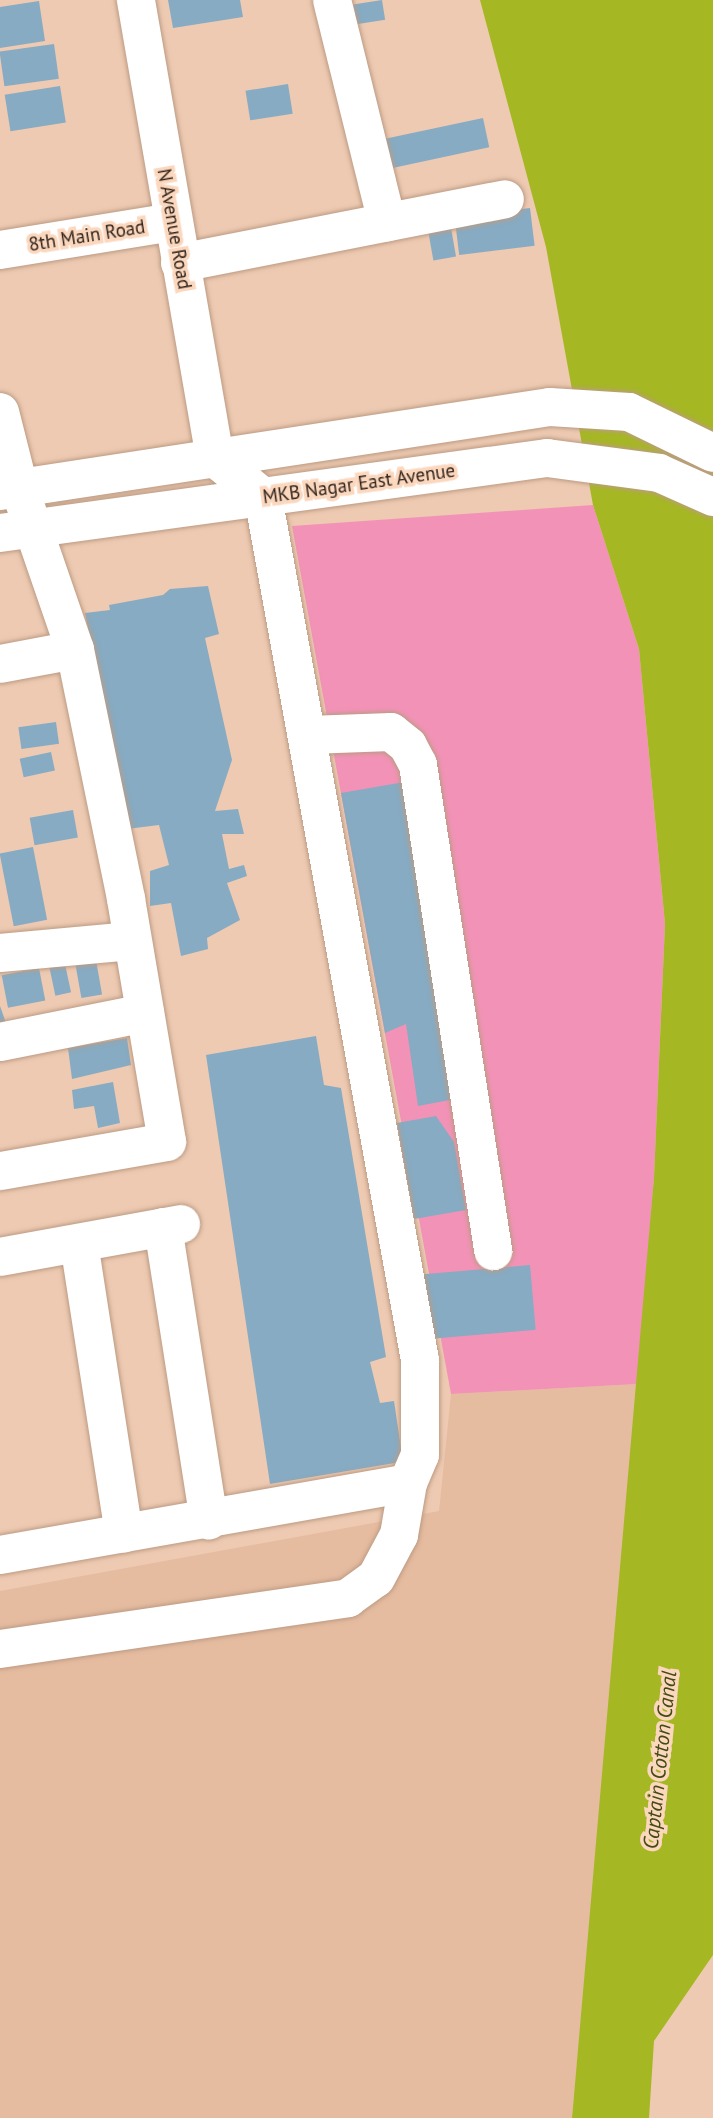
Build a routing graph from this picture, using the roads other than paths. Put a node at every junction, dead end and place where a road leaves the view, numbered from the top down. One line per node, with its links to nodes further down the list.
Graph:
1 (136, 0): 4 (street, N Avenue Road)
2 (332, 0): 5 (street)
3 (505, 199): 5 (street)
4 (173, 222): 6 (street, 8th Main Road); 7 (street, N Avenue Road)
5 (387, 222): 7 (street)
6 (0, 250)
7 (180, 263): 10 (street, N Avenue Road)
8 (0, 412): 11 (street)
9 (713, 453): 10 (street)
10 (215, 458): 11 (street); 12 (street)
11 (10, 489): 14 (street)
12 (263, 497): 13 (street, MKB Nagar East Avenue); 14 (street, MKB Nagar East Avenue); 17 (street)
13 (713, 497)
14 (17, 530): 15 (street)
15 (75, 650): 16 (street); 18 (street)
16 (0, 664)
17 (309, 735): 24 (street); 26 (street)
18 (131, 941): 19 (street); 20 (street)
19 (0, 953)
20 (145, 1013): 21 (street); 22 (street)
21 (0, 1042)
22 (0, 1171)
23 (79, 1243): 25 (street); 27 (street); 28 (street)
24 (493, 1251)
25 (0, 1257)
26 (408, 1483): 27 (street); 30 (street)
27 (209, 1520): 28 (street)
28 (124, 1534): 29 (street)
29 (0, 1555)
30 (0, 1649)

